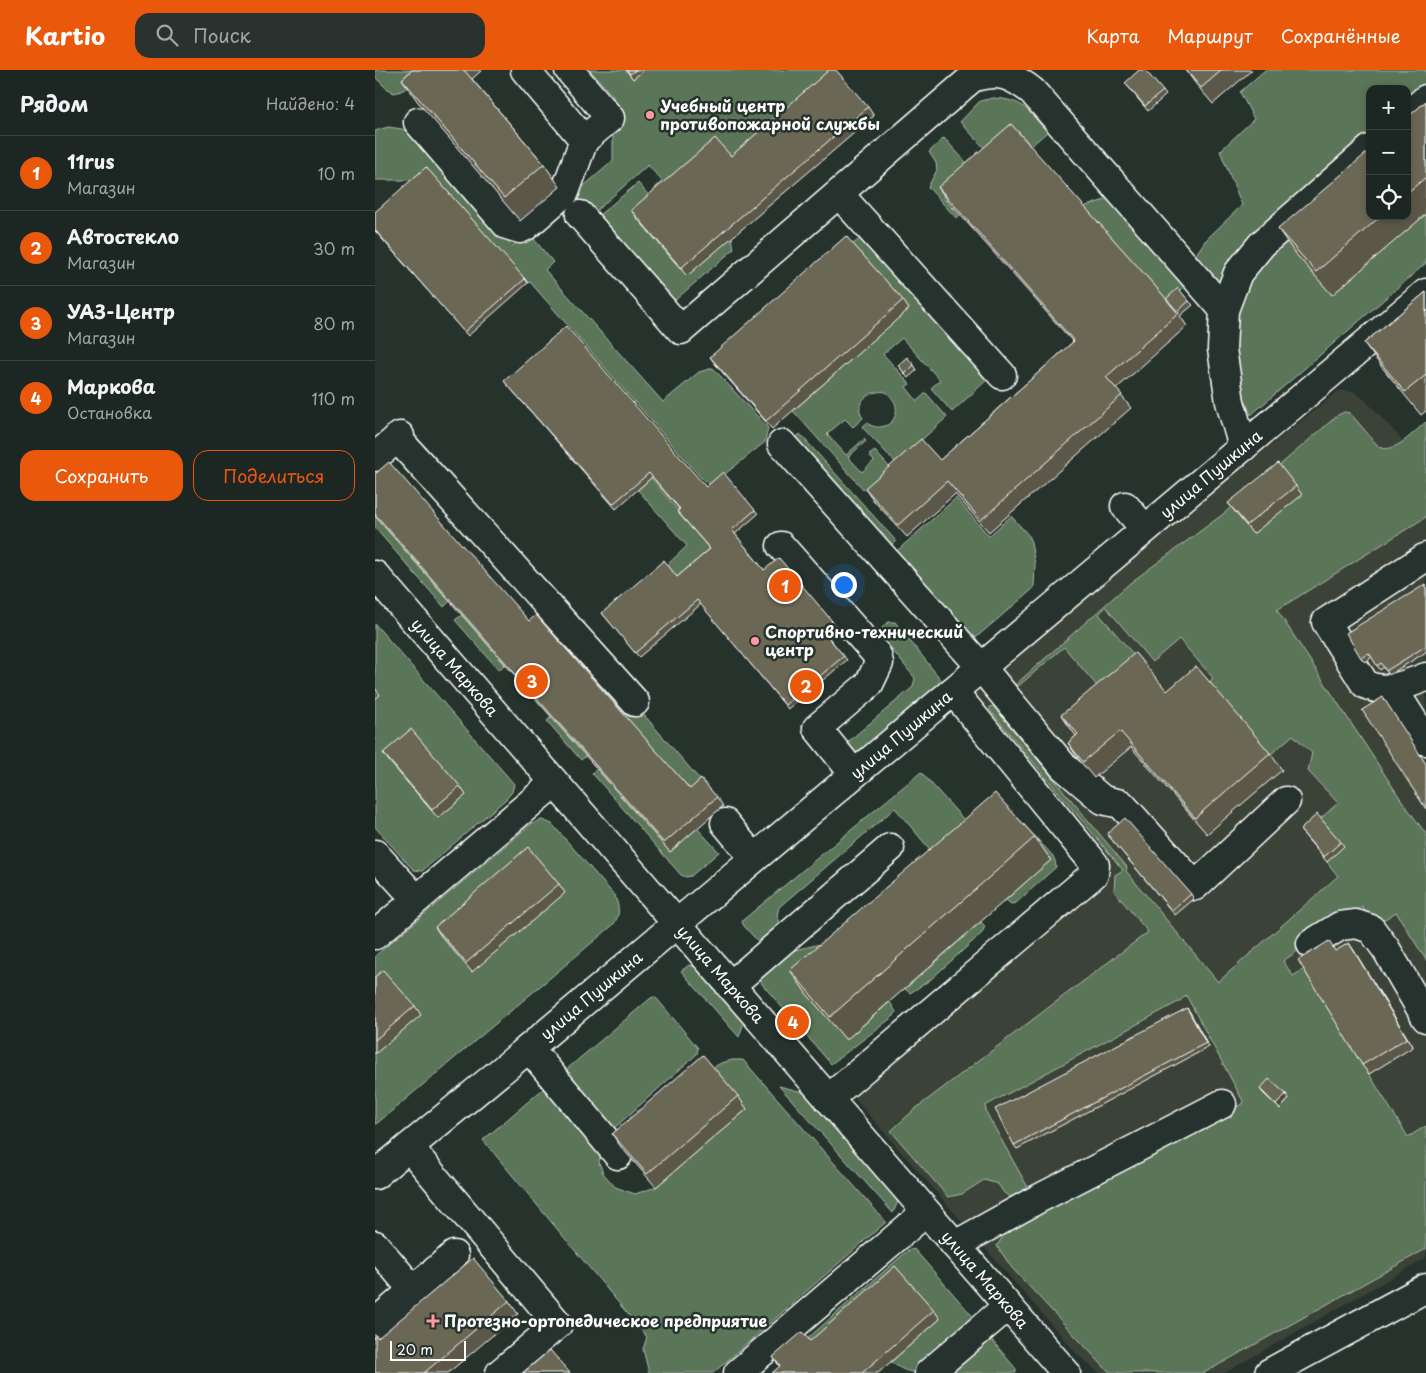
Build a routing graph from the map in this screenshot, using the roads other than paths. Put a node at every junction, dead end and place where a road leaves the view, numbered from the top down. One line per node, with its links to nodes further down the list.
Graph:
1 (525, 70): 6 (street)
2 (569, 70): 6 (street)
3 (1426, 99): 4 (street)
4 (1411, 112)
5 (418, 122): 6 (street)
6 (584, 140)
7 (1366, 153): 11 (street)
8 (839, 194): 9 (street); 11 (street); 12 (street)
9 (579, 215)
10 (1426, 293): 14 (street, улица Пушкина)
11 (1224, 310): 14 (street)
12 (1002, 375)
13 (781, 444): 21 (street)
14 (1243, 447): 17 (street, улица Пушкина)
15 (375, 457): 25 (street)
16 (1125, 506): 17 (street)
17 (1145, 529): 21 (street, улица Пушкина)
18 (781, 546): 27 (street)
19 (1426, 557): 23 (street)
20 (375, 576): 28 (street, улица Маркова)
21 (981, 667): 24 (street, улица Пушкина); 29 (street)
22 (1426, 677): 23 (street)
23 (1397, 688): 26 (street)
24 (953, 691): 27 (street, улица Пушкина); 41 (street)
25 (635, 702)
26 (1426, 742)
27 (855, 774): 33 (street, улица Пушкина)
28 (554, 783): 34 (street); 35 (street, улица Маркова)
29 (1286, 801)
30 (725, 823): 33 (street)
31 (890, 848): 38 (street)
32 (375, 854): 34 (street)
33 (754, 858): 35 (street, улица Пушкина)
34 (416, 900): 36 (street)
35 (676, 924): 38 (street, улица Маркова); 40 (street, улица Пушкина)
36 (375, 934)
37 (1311, 944): 39 (street)
38 (730, 986): 41 (street, улица Маркова)
39 (1426, 1018)
40 (529, 1048): 43 (street, улица Пушкина); 44 (street)
41 (828, 1099): 46 (street, улица Маркова)
42 (1223, 1104): 48 (street)
43 (409, 1147): 45 (street, улица Пушкина); 55 (street)
44 (618, 1155)
45 (375, 1175)
46 (926, 1212): 48 (street, улица Маркова); 56 (street)
47 (375, 1245): 51 (street)
48 (955, 1245): 52 (street, улица Маркова)
49 (454, 1255): 51 (street)
50 (1426, 1288): 58 (street)
51 (413, 1290): 53 (street)
52 (1008, 1306): 54 (street, улица Маркова); 57 (street)
53 (375, 1322)
54 (1063, 1372)
55 (500, 1373)
56 (738, 1373)
57 (929, 1373)
58 (1269, 1373)

